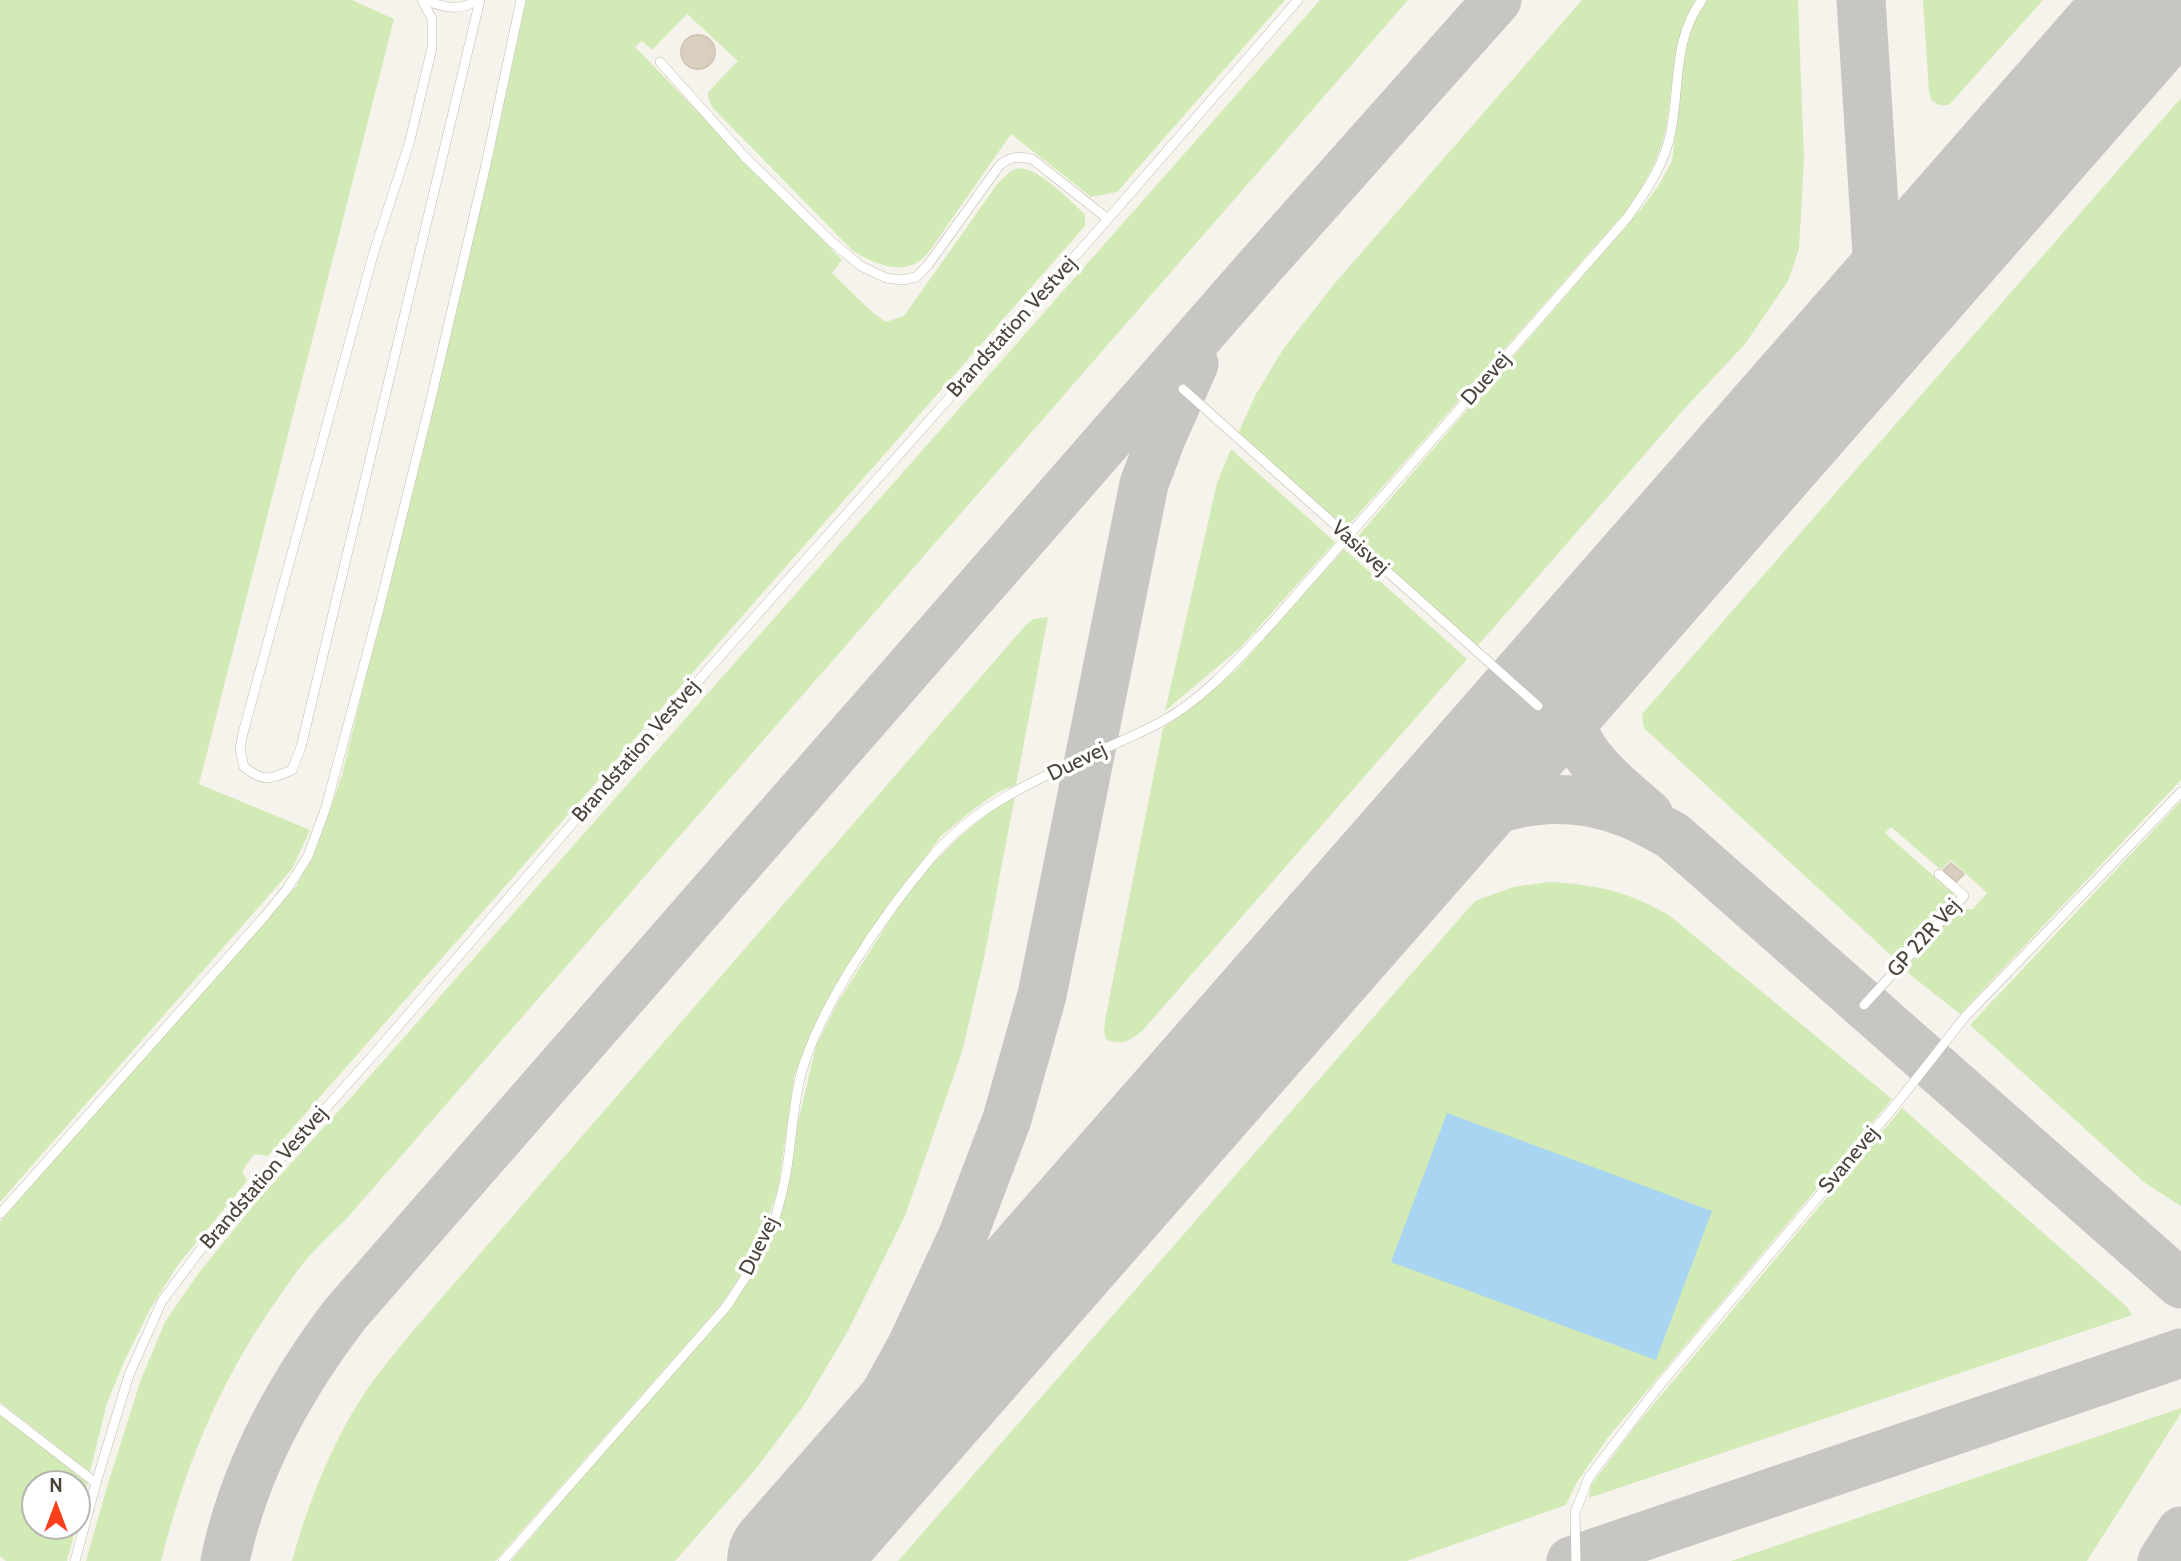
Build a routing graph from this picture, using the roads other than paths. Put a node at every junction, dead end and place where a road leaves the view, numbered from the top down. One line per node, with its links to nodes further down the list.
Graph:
1 (423, 0): 2 (lane); 2 (lane)
2 (478, 0)
3 (521, 0): 14 (lane)
4 (1298, 0): 7 (lane, Brandstation Vestvej)
5 (1702, 0): 9 (lane, Duevej)
6 (660, 62): 7 (lane)
7 (1108, 219): 16 (lane, Brandstation Vestvej)
8 (1183, 389): 9 (lane, Vasisvej)
9 (1348, 537): 10 (lane, Vasisvej); 18 (lane, Duevej)
10 (1538, 706)
11 (2181, 792): 19 (lane, Svanevej)
12 (1939, 874): 13 (lane, GP 22R Vej)
13 (1864, 1005)
14 (0, 1214)
15 (0, 1409): 16 (lane)
16 (96, 1483): 17 (lane, Brandstation Vestvej)
17 (75, 1561)
18 (503, 1561)
19 (1576, 1561)

